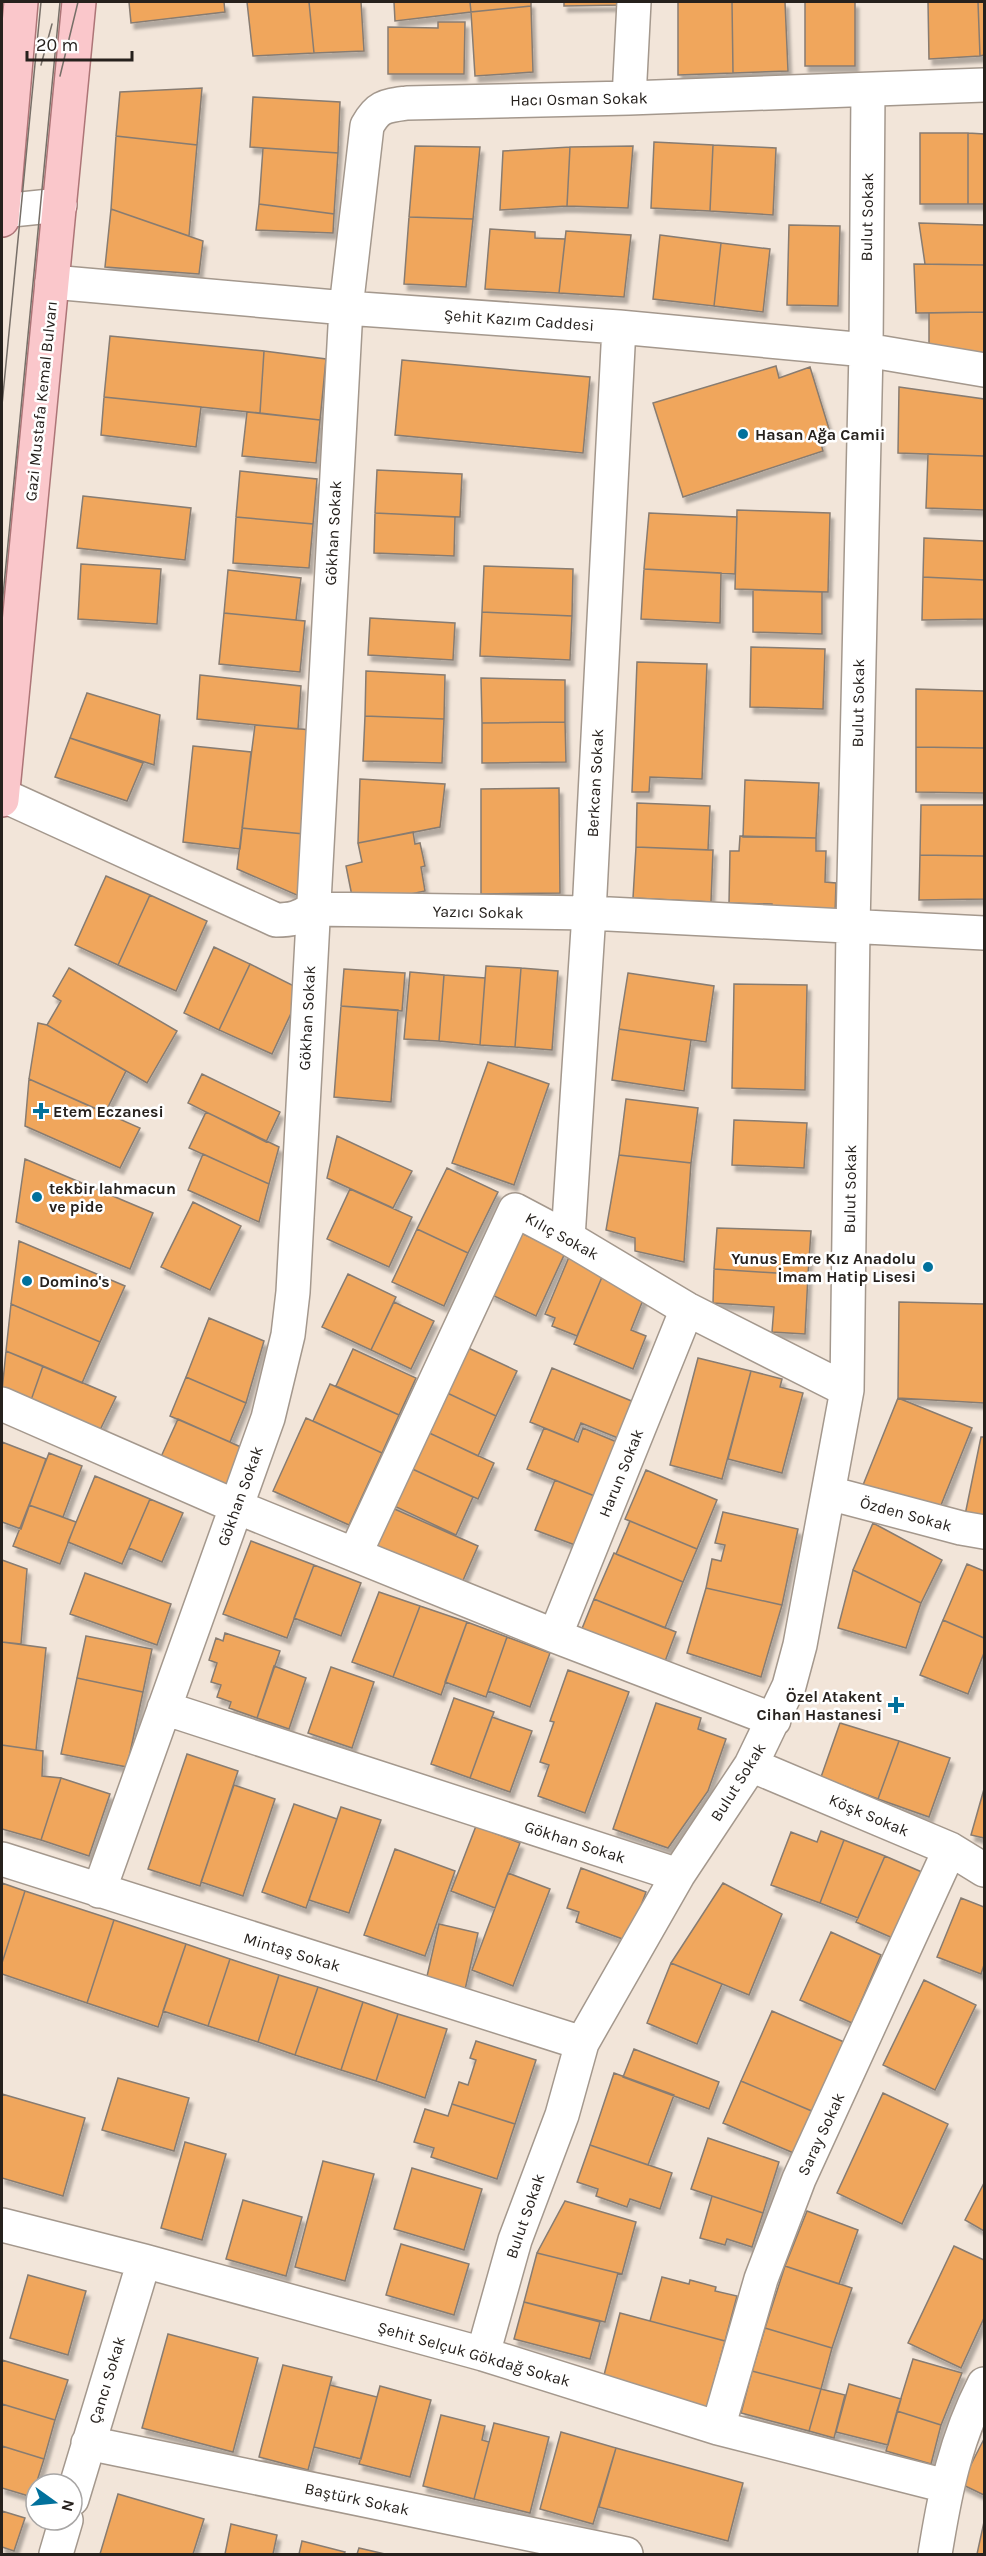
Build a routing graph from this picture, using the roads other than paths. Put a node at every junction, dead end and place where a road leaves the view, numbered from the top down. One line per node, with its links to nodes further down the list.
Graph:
1 (21, 2): 8 (main road)
2 (79, 2): 7 (main road, Gazi Mustafa Kemal Bulvarı)
3 (634, 2): 6 (street)
4 (984, 85): 5 (street, Hacı Osman Sokak)
5 (868, 90): 6 (street, Hacı Osman Sokak); 12 (street, Bulut Sokak)
6 (629, 98): 10 (street, Hacı Osman Sokak)
7 (60, 205): 8 (street); 9 (main road, Gazi Mustafa Kemal Bulvarı)
8 (2, 214)
9 (52, 282): 10 (street, Şehit Kazım Caddesi); 14 (main road, Gazi Mustafa Kemal Bulvarı)
10 (346, 308): 11 (street, Şehit Kazım Caddesi); 16 (street, Gökhan Sokak)
11 (619, 327): 12 (street, Şehit Kazım Caddesi); 17 (street, Berkcan Sokak)
12 (866, 350): 13 (street, Şehit Kazım Caddesi); 18 (street, Bulut Sokak)
13 (984, 370)
14 (2, 795): 15 (main road, Gazi Mustafa Kemal Bulvarı); 16 (street, Yazıcı Sokak)
15 (2, 801)
16 (312, 909): 17 (street, Yazıcı Sokak); 25 (street, Gökhan Sokak)
17 (589, 913): 18 (street, Yazıcı Sokak); 20 (street, Berkcan Sokak)
18 (853, 927): 19 (street, Yazıcı Sokak); 22 (street, Bulut Sokak)
19 (984, 933)
20 (568, 1238): 21 (street, Kılıç Sokak); 27 (street, Kılıç Sokak)
21 (687, 1309): 22 (street, Kılıç Sokak); 28 (street, Harun Sokak)
22 (847, 1390): 24 (street, Bulut Sokak)
23 (2, 1404): 25 (street)
24 (829, 1493): 26 (street, Özden Sokak); 30 (street, Bulut Sokak)
25 (237, 1507): 27 (street); 29 (street, Gökhan Sokak)
26 (984, 1532)
27 (356, 1554): 28 (street)
28 (555, 1636): 30 (street)
29 (164, 1708): 35 (street, Gökhan Sokak); 36 (street, Gökhan Sokak)
30 (774, 1720): 31 (street, Bulut Sokak)
31 (751, 1765): 32 (street, Köşk Sokak); 35 (street, Bulut Sokak)
32 (950, 1849): 34 (street, Köşk Sokak); 42 (street, Saray Sokak)
33 (2, 1859): 36 (street, Mintaş Sokak)
34 (984, 1870)
35 (678, 1875): 37 (street, Bulut Sokak)
36 (99, 1891): 37 (street, Mintaş Sokak)
37 (582, 2043): 40 (street, Bulut Sokak)
38 (2, 2225): 39 (street, Şehit Selçuk Gökdağ Sokak)
39 (144, 2261): 40 (street, Şehit Selçuk Gökdağ Sokak); 43 (street, Çancı Sokak)
40 (483, 2354): 42 (street, Şehit Selçuk Gökdağ Sokak)
41 (984, 2384): 45 (street)
42 (718, 2428): 45 (street, Şehit Selçuk Gökdağ Sokak)
43 (88, 2443): 44 (street, Çancı Sokak); 48 (street, Baştürk Sokak)
44 (80, 2472)
45 (946, 2486): 49 (street)
46 (62, 2532): 47 (street)
47 (56, 2554)
48 (626, 2554)
49 (935, 2554)

